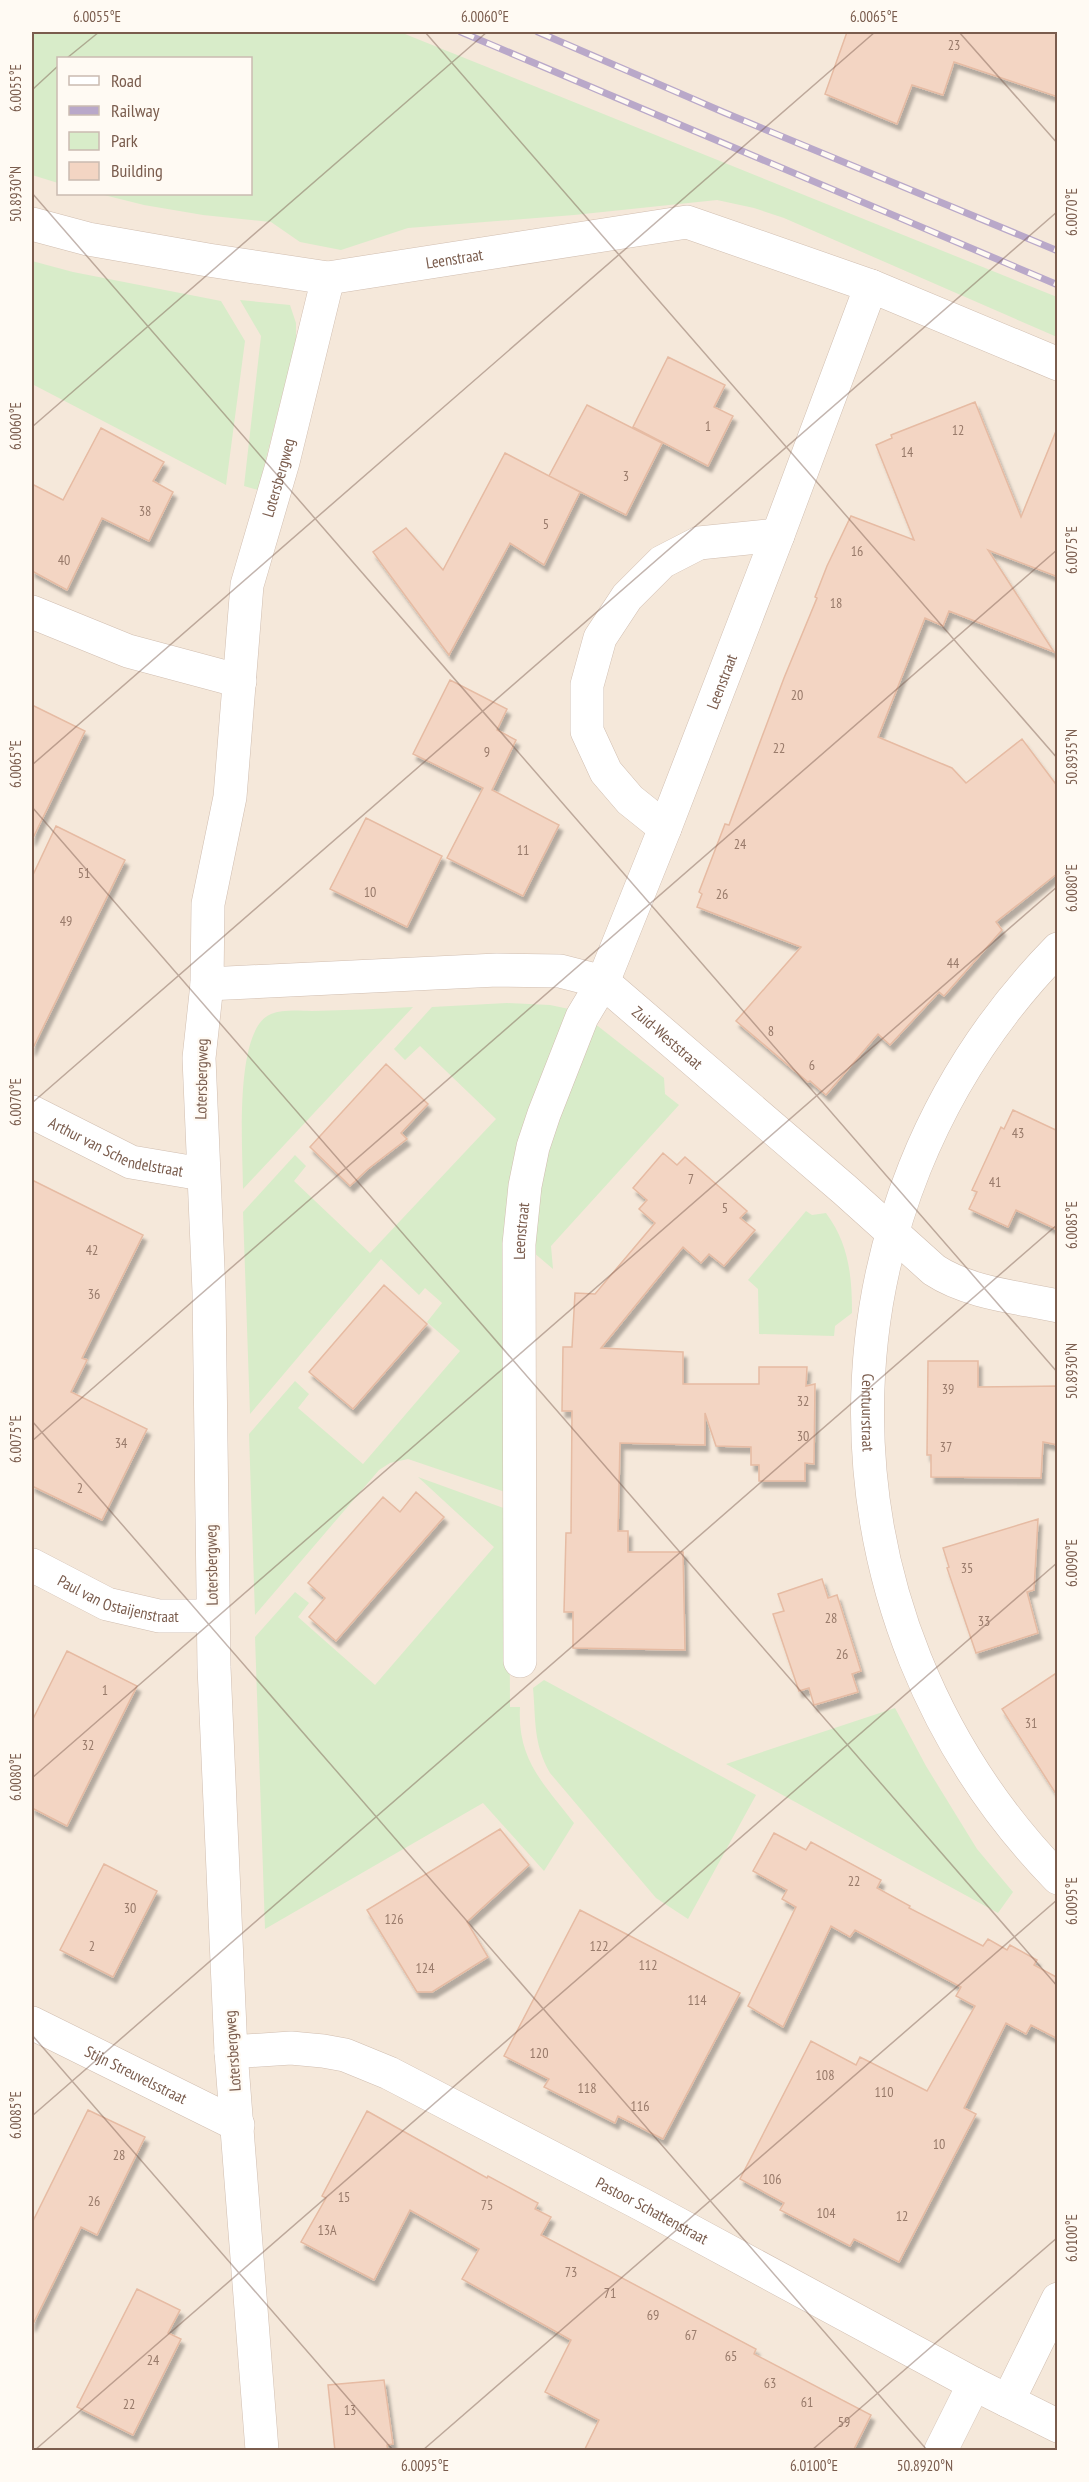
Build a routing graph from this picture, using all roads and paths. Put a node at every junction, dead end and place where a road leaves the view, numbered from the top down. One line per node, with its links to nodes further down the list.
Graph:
1 (32, 224): 2 (street, Leenstraat)
2 (327, 278): 3 (street, Leenstraat); 7 (street, Lotersbergweg)
3 (871, 286): 4 (street, Leenstraat); 5 (street, Leenstraat)
4 (1058, 364)
5 (778, 535): 8 (street, Leenstraat); 8 (street)
6 (32, 612): 7 (street)
7 (240, 681): 11 (street, Lotersbergweg)
8 (665, 828): 10 (street, Leenstraat)
9 (1058, 949): 14 (street, Ceintuurstraat)
10 (603, 982): 11 (street, Zuid-Weststraat); 14 (street, Zuid-Weststraat); 18 (street, Leenstraat)
11 (207, 984): 13 (street, Lotersbergweg)
12 (32, 1112): 13 (street, Arthur van Schendelstraat)
13 (202, 1174): 17 (street, Lotersbergweg)
14 (893, 1233): 15 (street, Zuid-Weststraat); 19 (street, Ceintuurstraat)
15 (1058, 1306)
16 (32, 1565): 17 (street, Paul van Ostaijenstraat)
17 (212, 1616): 21 (street, Lotersbergweg)
18 (520, 1660)
19 (1058, 1878)
20 (32, 2023): 22 (street, Stijn Streuvelsstraat)
21 (231, 2052): 22 (street, Lotersbergweg); 24 (street, Pastoor Schattenstraat)
22 (238, 2125): 27 (street, Lotersbergweg)
23 (1058, 2300): 25 (street)
24 (974, 2384): 25 (street, Pastoor Schattenstraat); 28 (street)
25 (1008, 2401): 26 (street, Pastoor Schattenstraat)
26 (1058, 2426)
27 (262, 2451)
28 (941, 2451)

